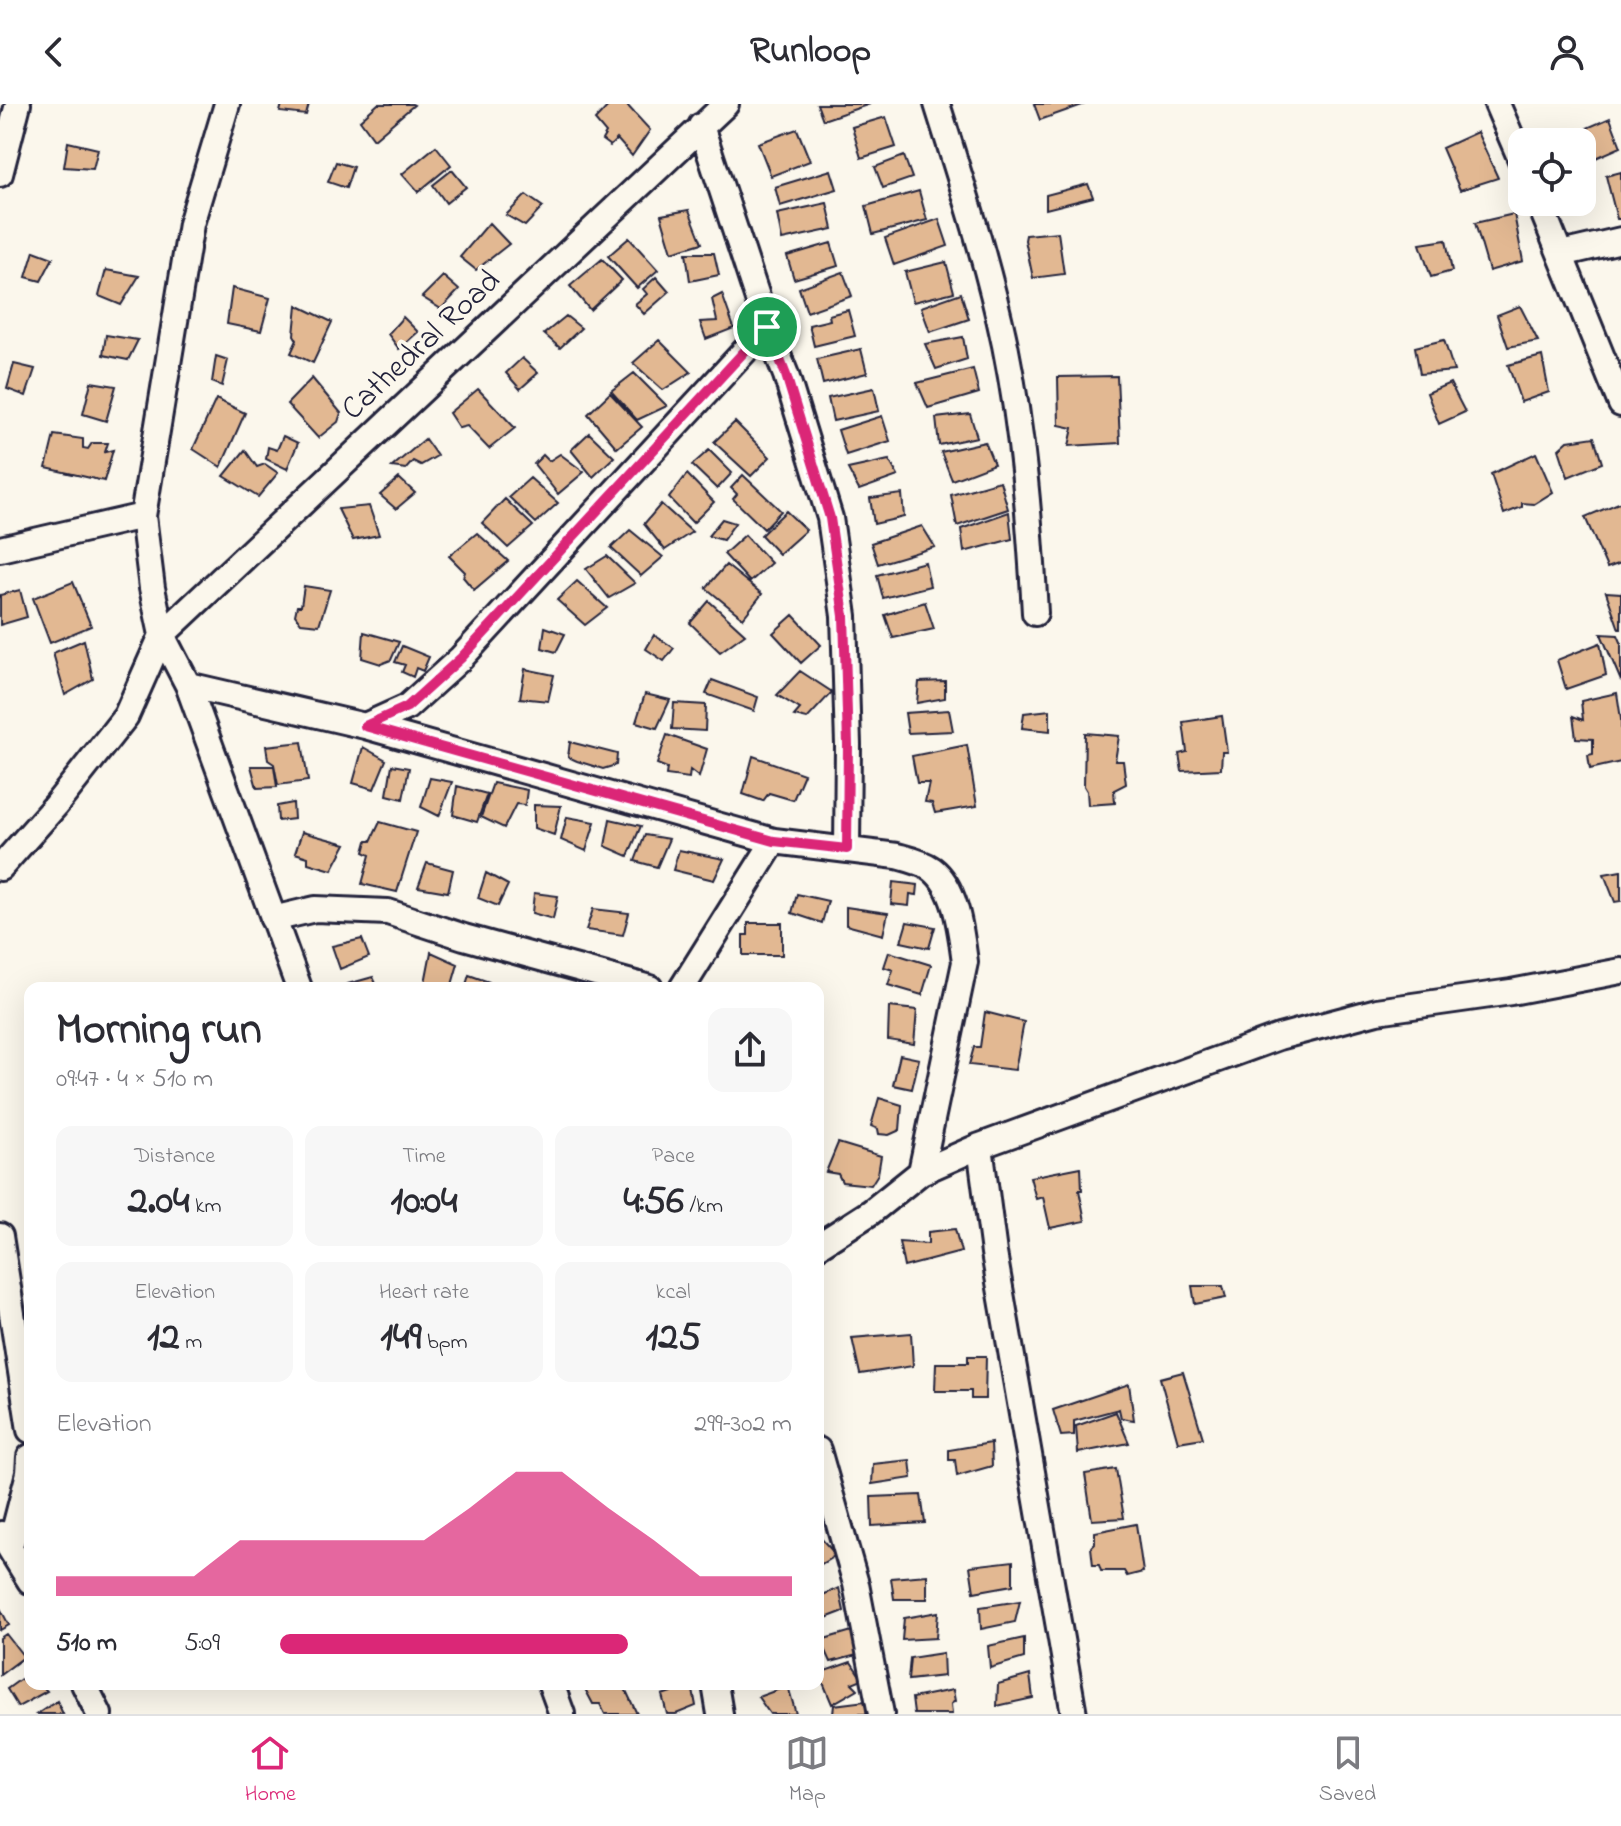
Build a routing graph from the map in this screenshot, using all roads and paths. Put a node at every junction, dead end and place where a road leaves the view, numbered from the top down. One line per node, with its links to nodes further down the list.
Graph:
1 (18, 104): 8 (street)
2 (227, 104): 14 (street)
3 (726, 104): 6 (street, Cathedral Road)
4 (937, 104): 16 (street)
5 (1497, 104): 7 (street)
6 (701, 126): 12 (street); 17 (street, Cathedral Road)
7 (1508, 130)
8 (0, 174)
9 (1545, 216): 11 (street)
10 (1621, 240): 11 (street)
11 (1561, 254): 13 (street)
12 (767, 327): 19 (street); 21 (street)
13 (1621, 404)
14 (143, 516): 15 (street); 17 (street)
15 (0, 549)
16 (1035, 613)
17 (162, 635): 18 (street); 22 (street)
18 (188, 685): 19 (street); 23 (street)
19 (365, 726): 20 (street)
20 (774, 841): 21 (street); 27 (street)
21 (847, 849): 29 (street)
22 (0, 868)
23 (273, 919): 25 (street); 26 (street)
24 (1621, 971): 28 (street)
25 (297, 982)
26 (628, 982)
27 (686, 982)
28 (980, 1146): 29 (street); 44 (street)
29 (921, 1172): 31 (street)
30 (0, 1236): 32 (street)
31 (824, 1242)
32 (24, 1391)
33 (824, 1471): 43 (street)
34 (24, 1487): 35 (street)
35 (5, 1539): 36 (street)
36 (24, 1571)
37 (87, 1690): 40 (street)
38 (553, 1690): 41 (street)
39 (716, 1690): 42 (street)
40 (99, 1714)
41 (562, 1714)
42 (720, 1714)
43 (881, 1714)
44 (1074, 1714)

